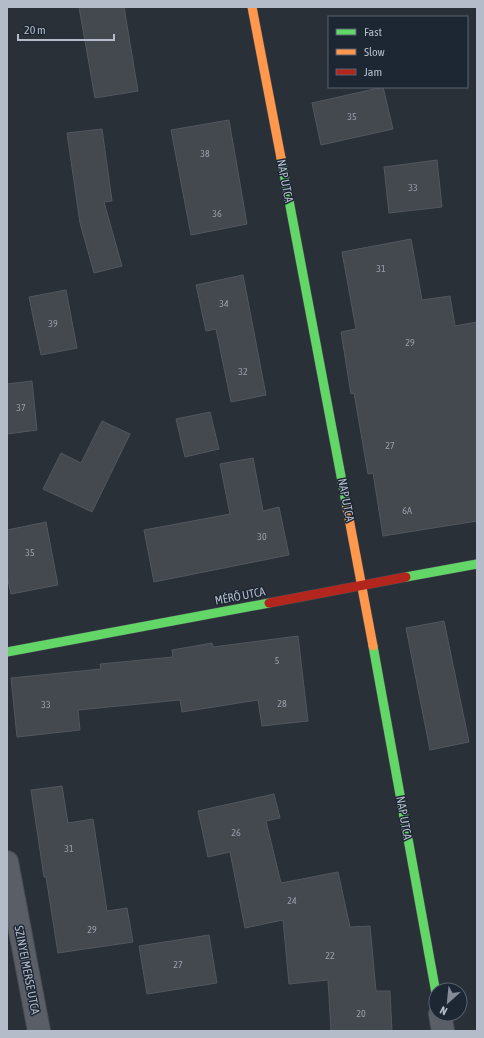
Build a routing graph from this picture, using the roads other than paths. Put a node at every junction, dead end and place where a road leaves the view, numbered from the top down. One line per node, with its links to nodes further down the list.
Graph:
1 (252, 7): 3 (street, NAP UTCA)
2 (477, 564): 3 (street, MÉRŐ UTCA)
3 (362, 585): 4 (street, MÉRŐ UTCA); 6 (street, NAP UTCA)
4 (7, 652)
5 (7, 862): 7 (street, SZINYEI MERSE UTCA)
6 (434, 982)
7 (39, 1031)

